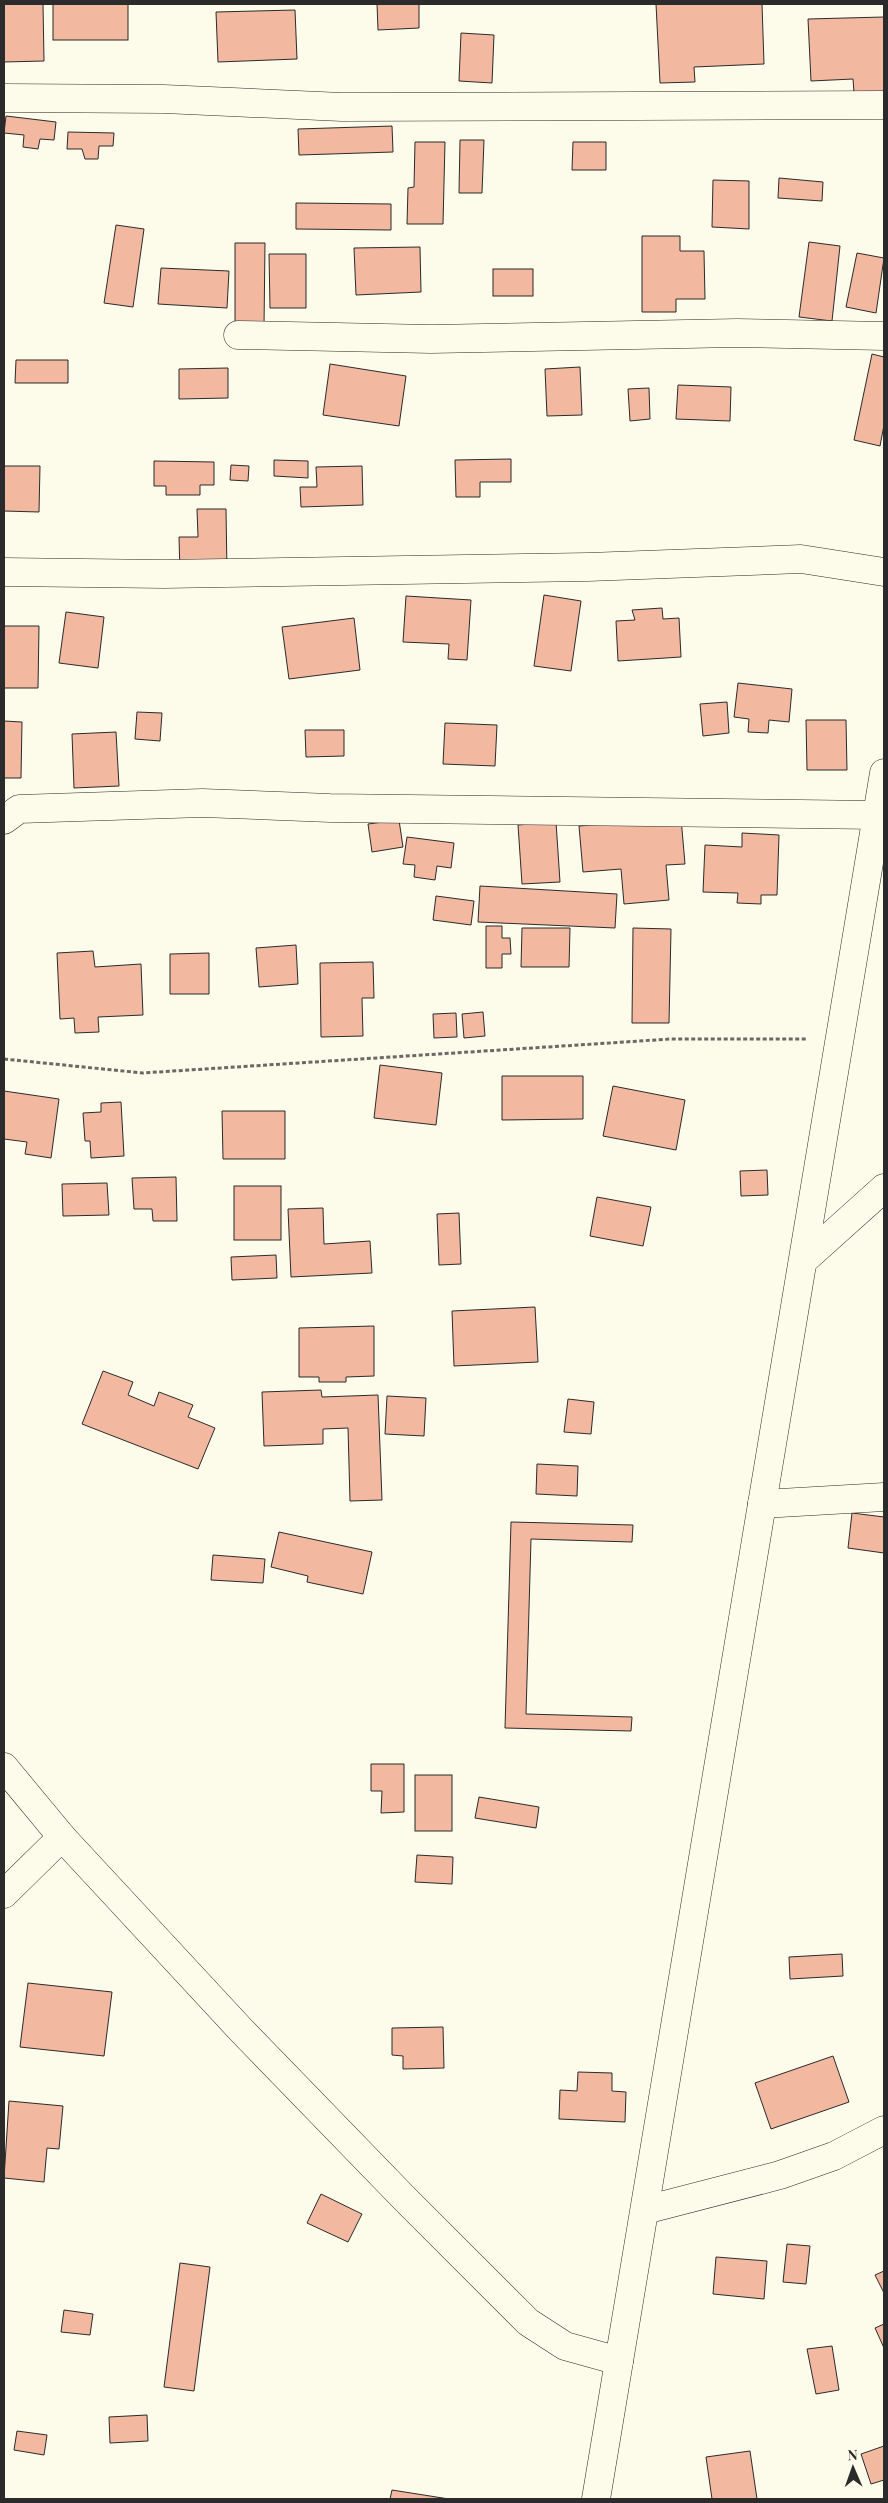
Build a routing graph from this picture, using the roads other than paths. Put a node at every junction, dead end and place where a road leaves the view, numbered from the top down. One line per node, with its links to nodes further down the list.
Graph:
1 (4, 98): 2 (street)
2 (884, 104)
3 (238, 335): 4 (street)
4 (884, 336)
5 (4, 572): 6 (street)
6 (884, 572)
7 (884, 773): 8 (street)
8 (876, 815): 9 (street); 11 (street)
9 (4, 820)
10 (884, 1188): 11 (street)
11 (805, 1259): 13 (street)
12 (884, 1497): 13 (street)
13 (762, 1504): 18 (street)
14 (4, 1767): 15 (street)
15 (62, 1837): 16 (street); 19 (street)
16 (4, 1894)
17 (884, 2130): 18 (street)
18 (645, 2210): 19 (street)
19 (620, 2361): 20 (street)
20 (596, 2499)

